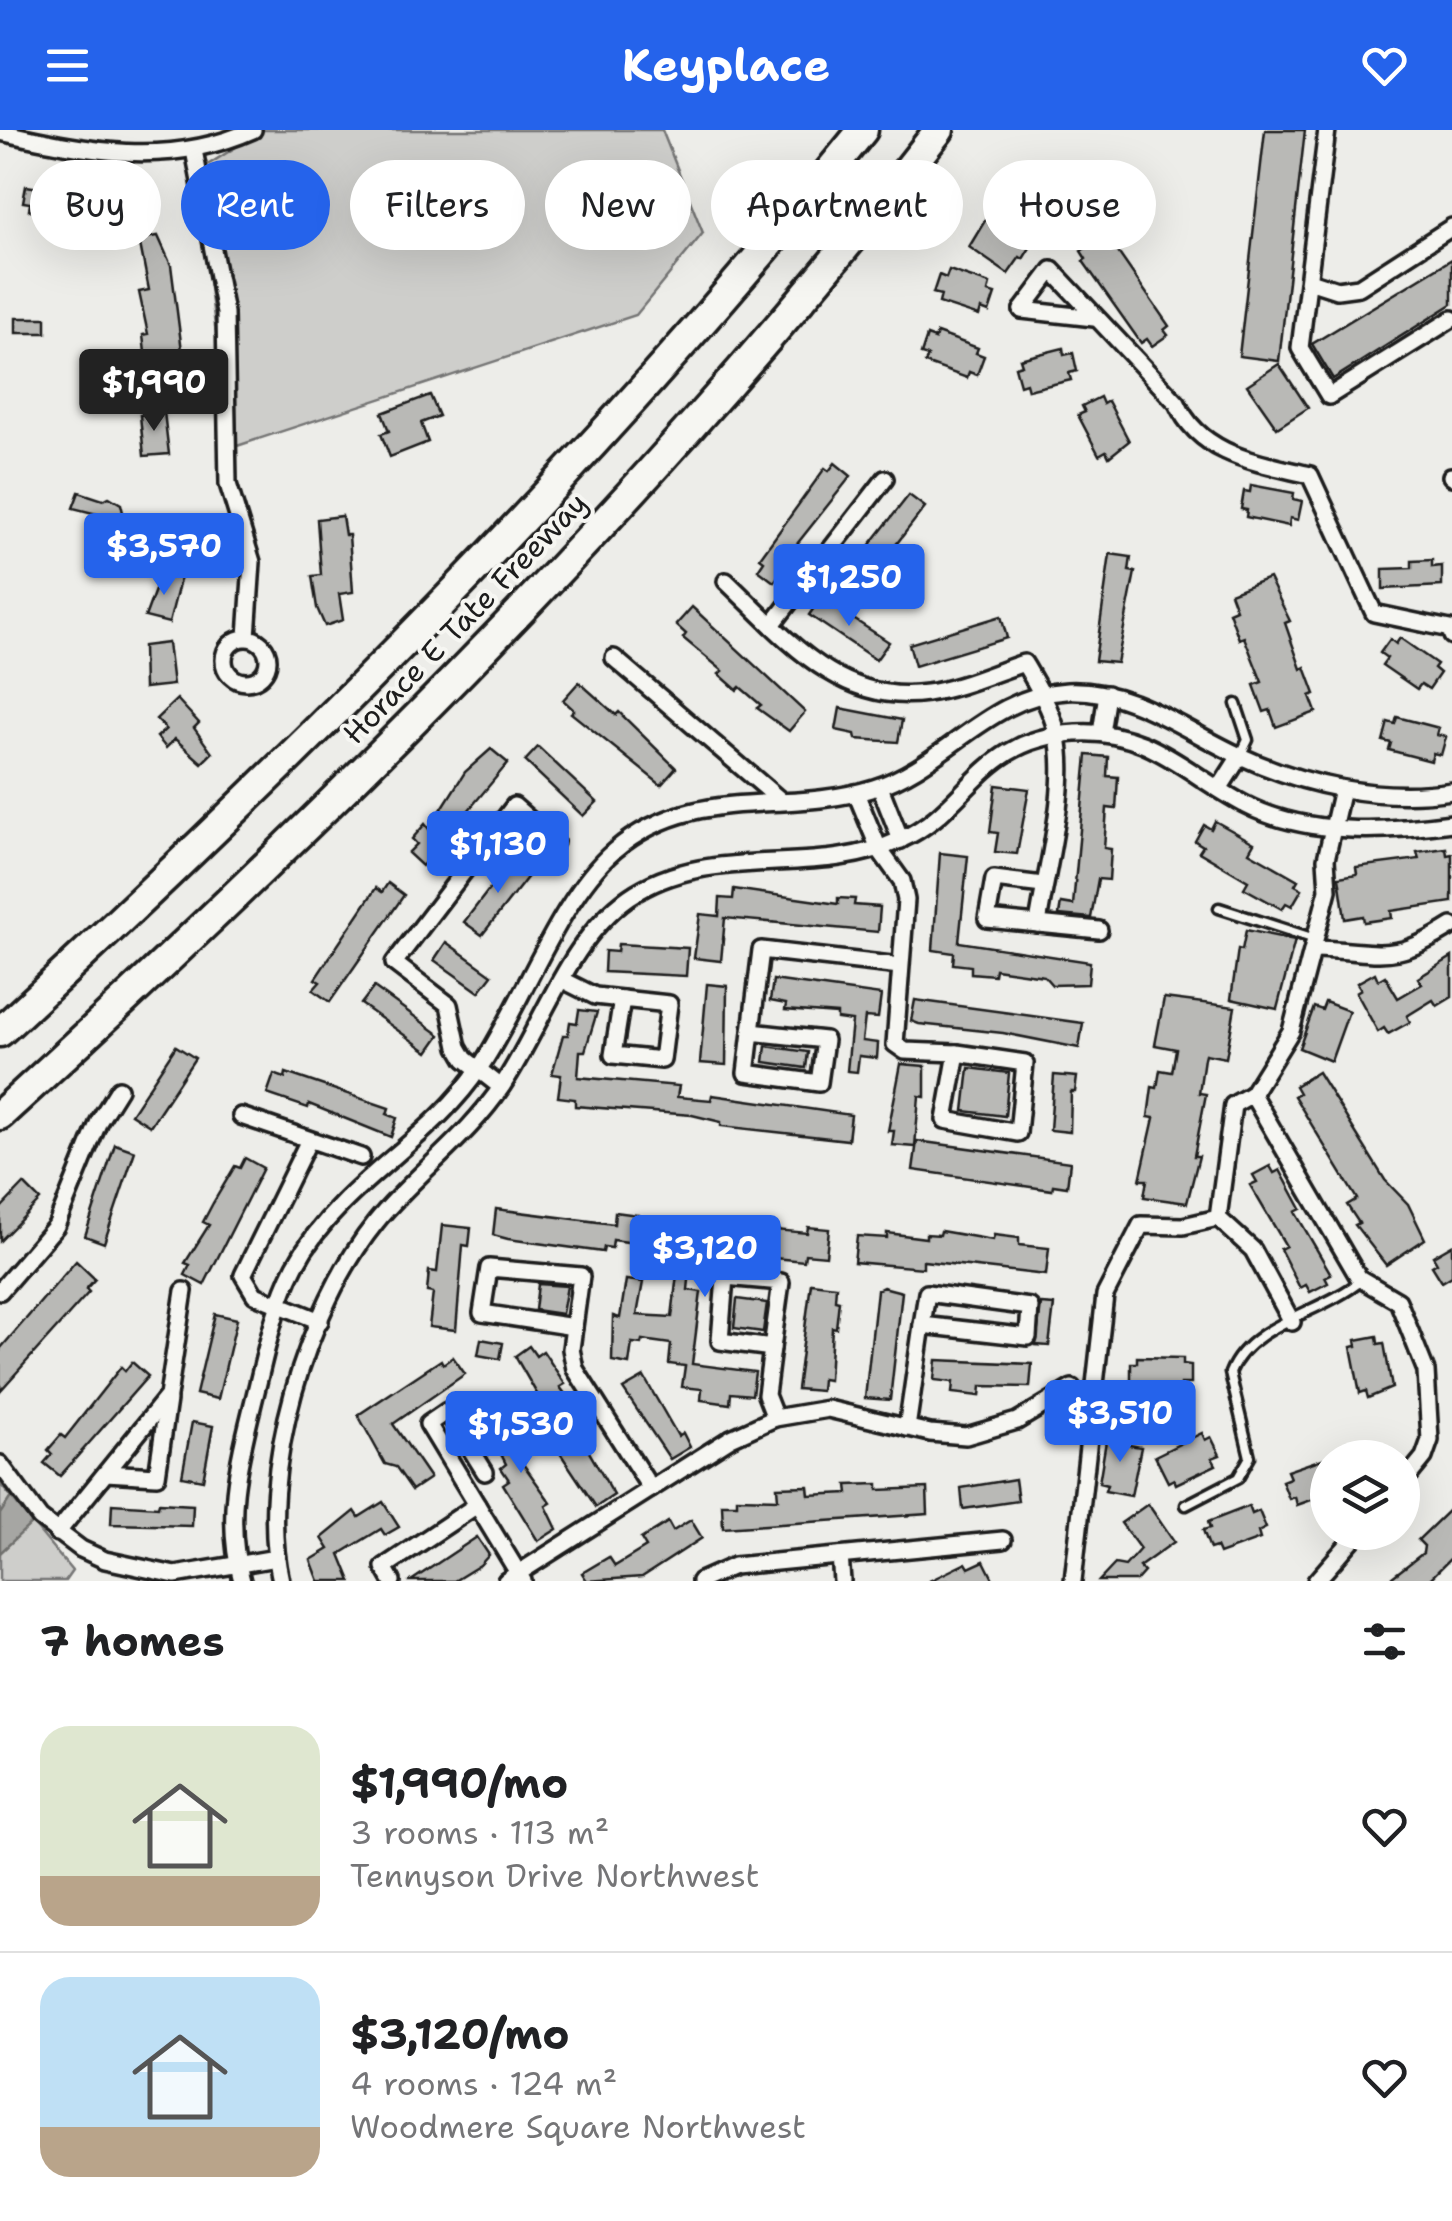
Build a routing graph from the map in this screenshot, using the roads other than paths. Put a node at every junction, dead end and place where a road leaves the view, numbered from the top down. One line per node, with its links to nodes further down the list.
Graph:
1 (253, 130): 6 (street)
2 (863, 130): 43 (highway, Horace E Tate Freeway)
3 (939, 130): 50 (highway, Horace E Tate Freeway)
4 (1327, 130): 8 (street)
5 (0, 132): 6 (street)
6 (194, 150): 15 (street)
7 (1452, 227): 8 (street)
8 (1308, 281): 10 (street)
9 (1094, 318): 14 (street)
10 (1452, 319)
11 (885, 479): 13 (street)
12 (726, 581): 13 (street)
13 (772, 625): 17 (street)
14 (1452, 636)
15 (246, 638)
16 (614, 658): 28 (street)
17 (1042, 694): 18 (street); 21 (street); 23 (street)
18 (1107, 694): 20 (street); 22 (street)
19 (1236, 704): 22 (lane)
20 (1101, 733): 21 (street); 24 (street)
21 (1058, 734): 31 (street); 34 (street)
22 (1240, 756): 24 (street); 25 (street)
23 (880, 786): 27 (street); 31 (street)
24 (1219, 789): 30 (street)
25 (1342, 789): 26 (street); 30 (street)
26 (1452, 792)
27 (856, 794): 28 (street); 33 (street)
28 (780, 800): 46 (street)
29 (1452, 823): 30 (street)
30 (1337, 828): 39 (street)
31 (901, 840): 33 (street)
32 (555, 842): 46 (street)
33 (879, 849): 40 (street); 41 (street)
34 (1044, 886): 36 (street); 36 (street)
35 (1219, 908): 39 (lane)
36 (1038, 924): 38 (street)
37 (1452, 926): 39 (street)
38 (1099, 930)
39 (1314, 944): 49 (street)
40 (900, 966): 44 (street); 45 (street)
41 (563, 980): 42 (street); 47 (street)
42 (622, 1000): 42 (street)
43 (0, 1032)
44 (751, 1032): 44 (street)
45 (957, 1053): 45 (street)
46 (478, 1072): 47 (street); 58 (street)
47 (502, 1087): 59 (street)
48 (119, 1089): 57 (street)
49 (1252, 1094): 54 (street); 55 (street)
50 (0, 1115)
51 (242, 1116): 52 (street)
52 (310, 1140): 53 (street); 58 (street)
53 (361, 1157)
54 (1218, 1218): 60 (street); 88 (street)
55 (1362, 1280): 60 (lane); 68 (street)
56 (184, 1291): 65 (street)
57 (0, 1292)
58 (277, 1306): 59 (street); 80 (street)
59 (320, 1321): 79 (street)
60 (1292, 1322): 74 (lane)
61 (922, 1324): 61 (street); 67 (street)
62 (574, 1327): 62 (street); 72 (street)
63 (772, 1348): 63 (street); 66 (street)
64 (1072, 1388): 67 (street)
65 (168, 1396): 71 (street); 71 (street)
66 (774, 1418): 67 (street); 72 (street)
67 (907, 1428)
68 (1420, 1462)
69 (0, 1464): 75 (street)
70 (485, 1472): 73 (street)
71 (106, 1474): 75 (street)
72 (651, 1489): 82 (street)
73 (477, 1505): 82 (street); 85 (street)
74 (1186, 1505)
75 (57, 1533): 81 (street)
76 (1003, 1540): 78 (street)
77 (1344, 1550): 89 (street)
78 (840, 1556): 86 (street); 87 (street)
79 (276, 1558): 80 (street); 84 (street)
80 (236, 1562): 81 (street); 83 (street)
81 (174, 1579)
82 (516, 1579)
83 (242, 1581)
84 (282, 1581)
85 (392, 1581)
86 (700, 1581)
87 (842, 1581)
88 (1073, 1581)
89 (1316, 1581)

